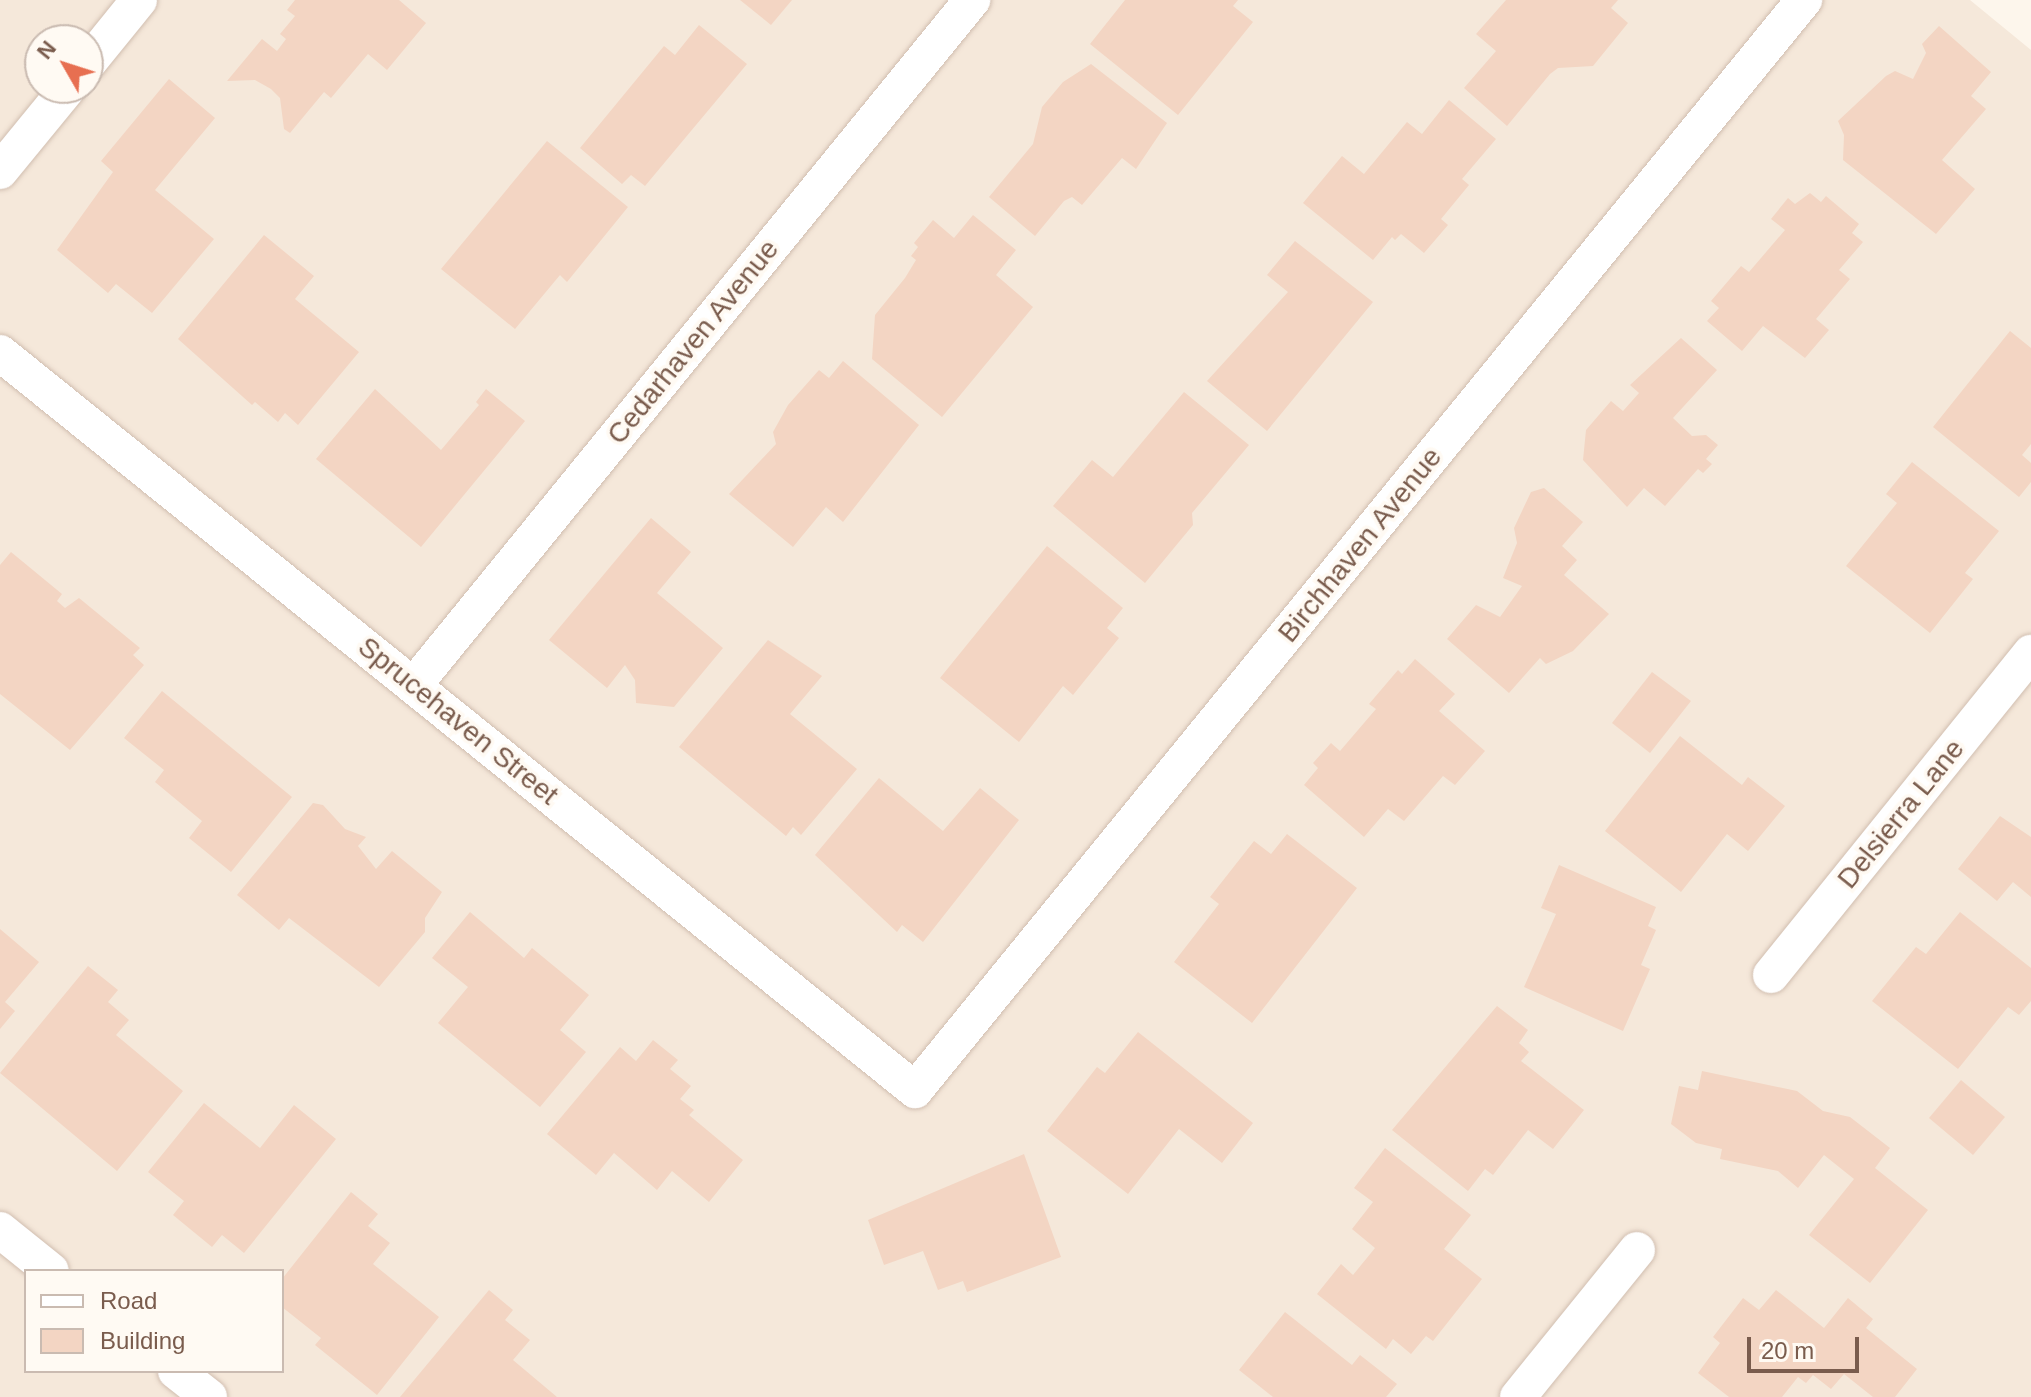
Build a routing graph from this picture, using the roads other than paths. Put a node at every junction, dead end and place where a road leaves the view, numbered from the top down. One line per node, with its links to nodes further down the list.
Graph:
1 (139, 0): 4 (street)
2 (972, 0): 9 (street, Cedarhaven Avenue)
3 (1804, 0): 11 (street, Birchhaven Avenue)
4 (104, 43)
5 (55, 104): 6 (street)
6 (0, 171)
7 (0, 353): 9 (street, Sprucehaven Street)
8 (2031, 653): 10 (street, Delsierra Lane)
9 (414, 685): 11 (street, Sprucehaven Street)
10 (1771, 975)
11 (915, 1090)
12 (0, 1230): 14 (street)
13 (1637, 1250): 17 (street)
14 (49, 1269)
15 (179, 1373): 16 (street)
16 (209, 1397)
17 (1518, 1397)

